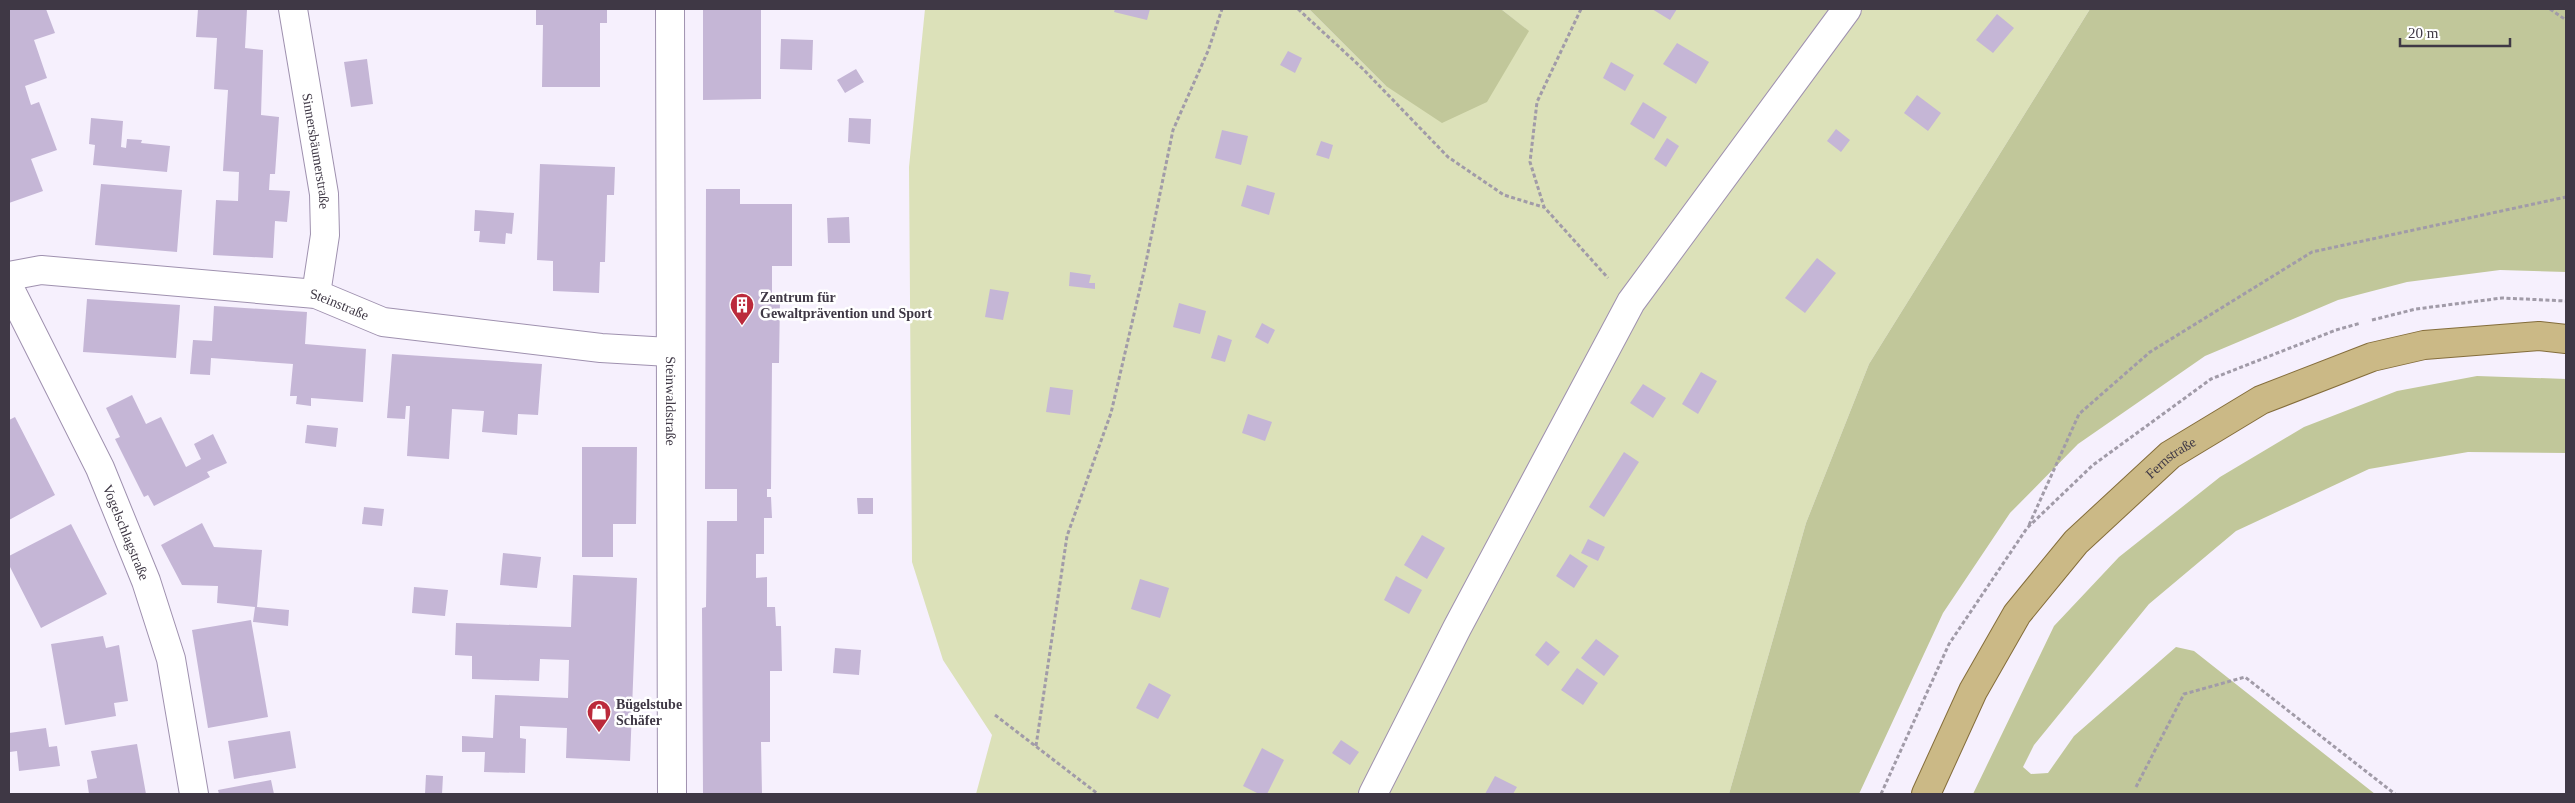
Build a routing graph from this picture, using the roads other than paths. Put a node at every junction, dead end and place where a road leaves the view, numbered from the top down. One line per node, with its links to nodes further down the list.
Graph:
1 (293, 9): 6 (street, Sinnersbäumerstraße)
2 (670, 9): 8 (street, Steinwaldstraße)
3 (1847, 9): 11 (street)
4 (9, 276): 6 (street, Steinstraße)
5 (9, 288): 9 (street, Vogelschlagstraße)
6 (316, 294): 8 (street, Steinstraße)
7 (2566, 338): 12 (main road, Fernstraße)
8 (669, 352): 10 (street, Steinwaldstraße)
9 (194, 794)
10 (672, 794)
11 (1373, 794)
12 (1926, 794)

